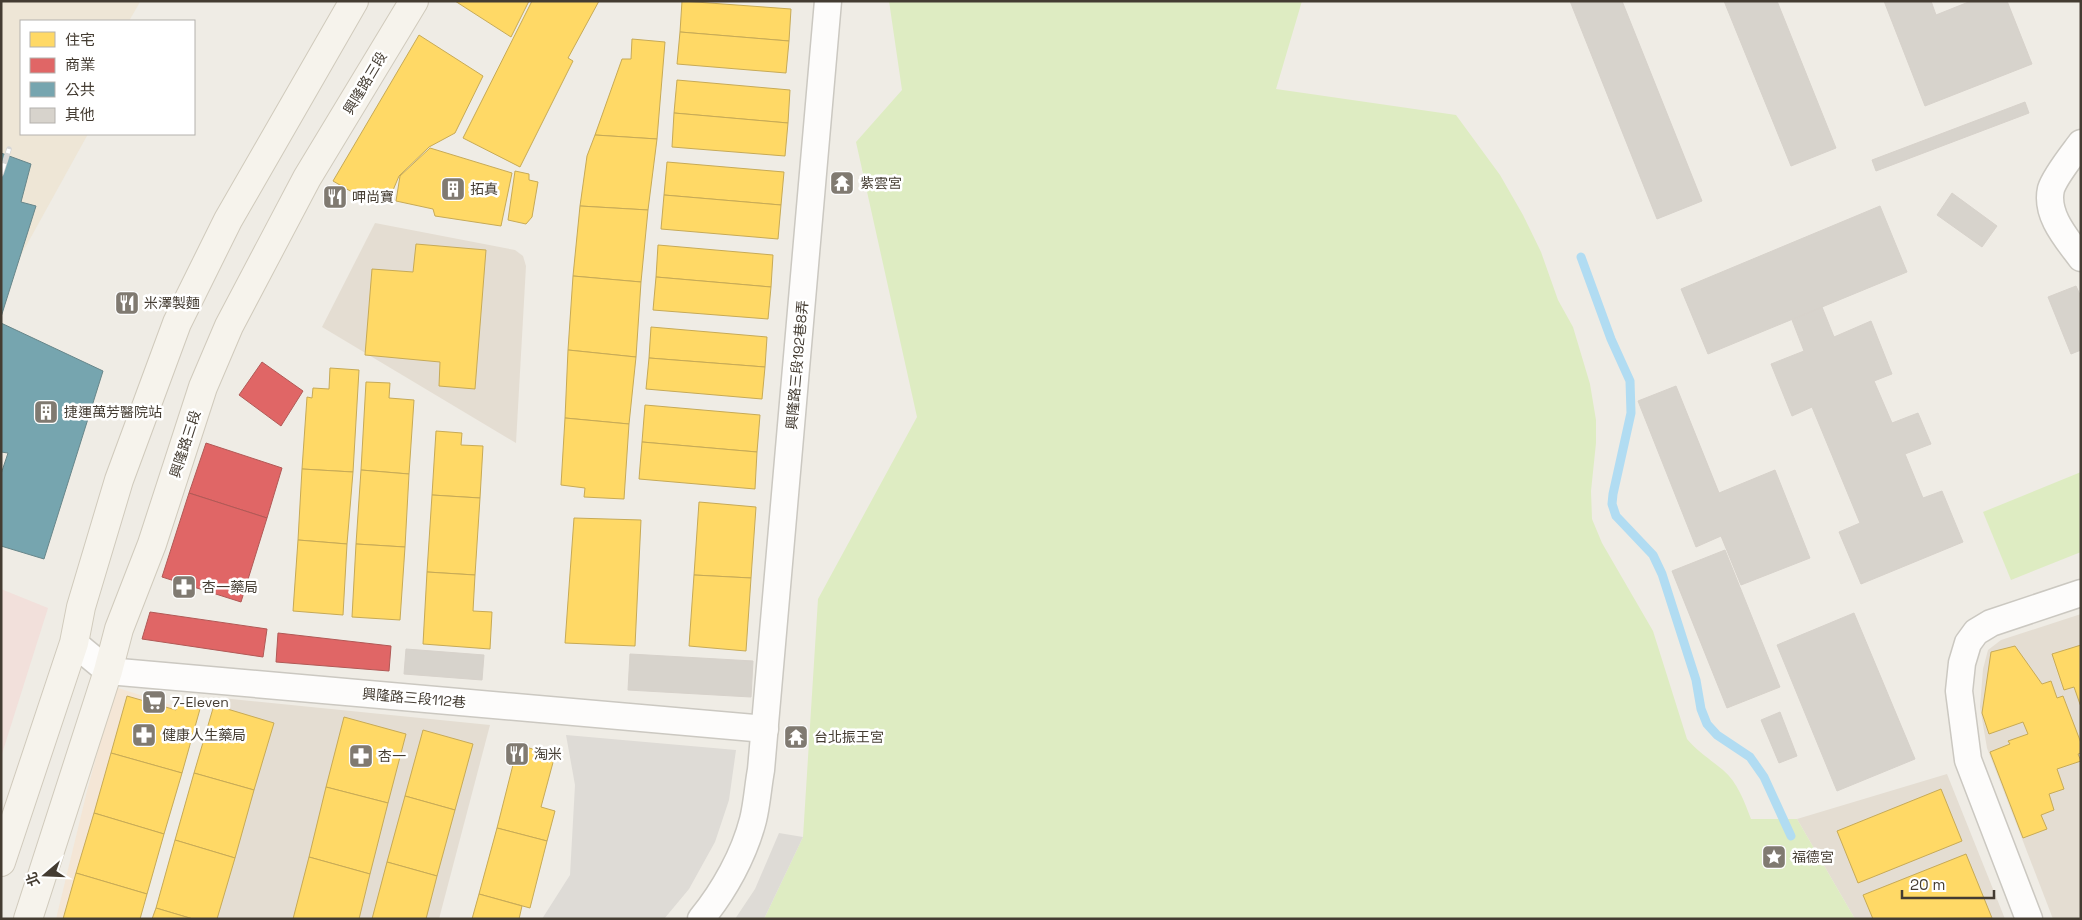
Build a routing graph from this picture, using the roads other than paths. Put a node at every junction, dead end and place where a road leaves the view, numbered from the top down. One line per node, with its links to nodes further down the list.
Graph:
1 (354, 1): 7 (main road)
2 (414, 1): 8 (main road, 興隆路三段)
3 (828, 1): 9 (street, 興隆路三段192巷8弄)
4 (2081, 142): 5 (street)
5 (2081, 258)
6 (2081, 593): 13 (street)
7 (74, 643): 8 (street); 10 (main road)
8 (108, 671): 9 (street, 興隆路三段112巷); 11 (main road, 興隆路三段)
9 (765, 729): 12 (street, 興隆路三段192巷8弄)
10 (1, 862)
11 (28, 919)
12 (701, 919)
13 (2029, 919)

